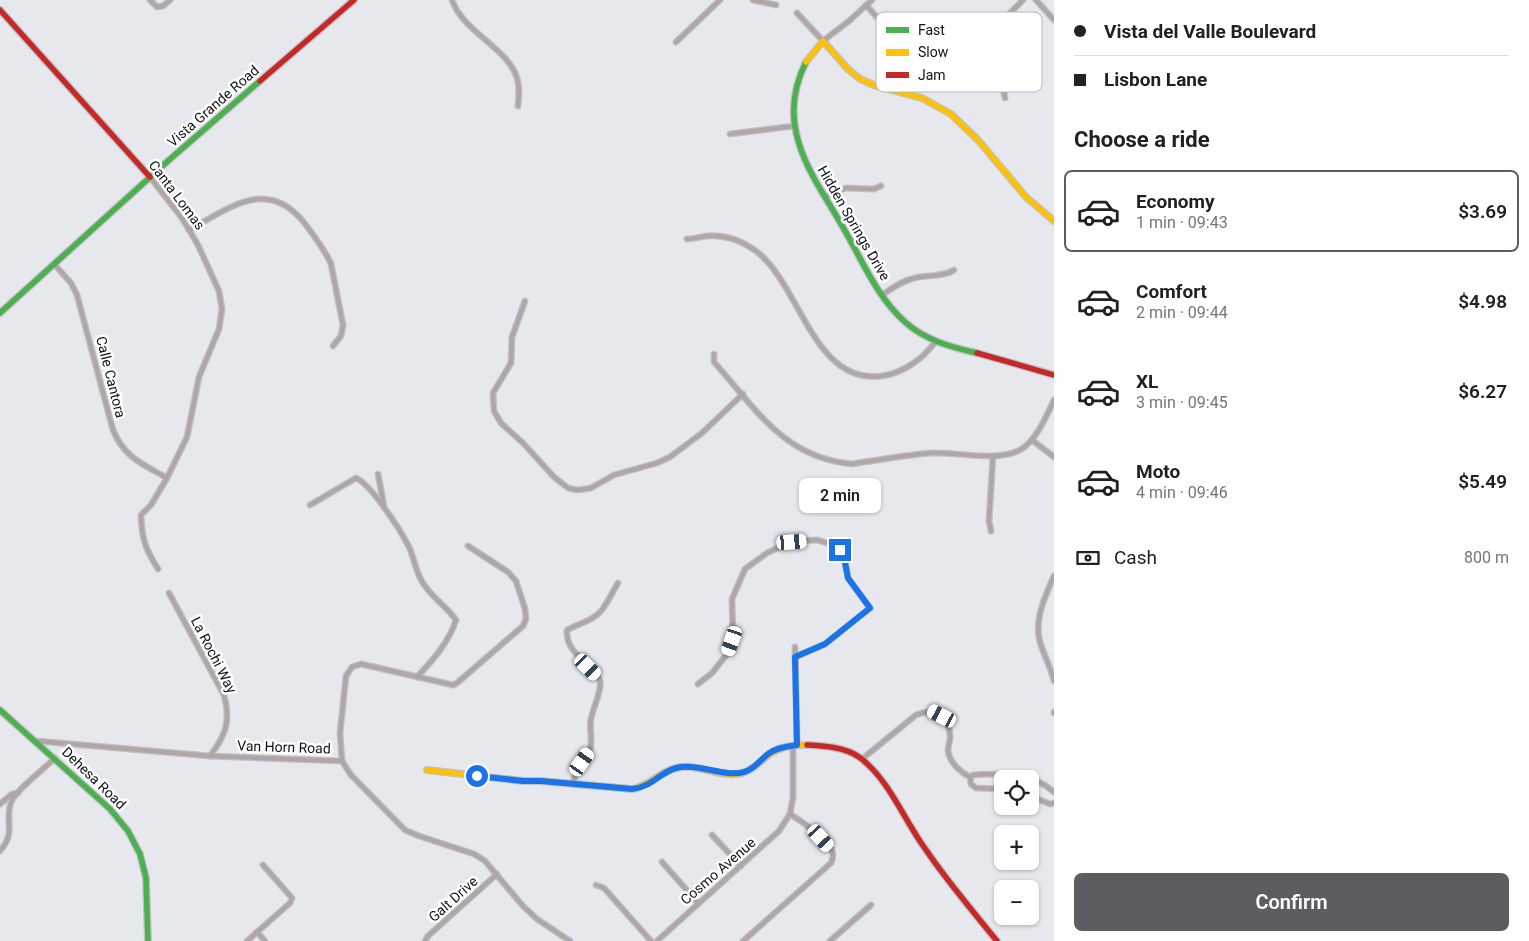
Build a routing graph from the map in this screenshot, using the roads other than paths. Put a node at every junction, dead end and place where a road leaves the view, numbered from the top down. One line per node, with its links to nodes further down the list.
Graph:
1 (150, 0): 2 (street)
2 (170, 0)
3 (354, 0): 26 (street, Vista Grande Road)
4 (452, 0): 23 (street)
5 (720, 0): 18 (street)
6 (753, 0): 10 (street)
7 (872, 0): 11 (street, Hidden Springs Drive)
8 (1024, 0): 13 (street)
9 (1036, 0): 16 (street)
10 (776, 5)
11 (866, 5): 15 (street); 17 (street, Hidden Springs Drive)
12 (0, 10): 26 (street, Canta Lomas)
13 (1011, 12)
14 (797, 13): 17 (street)
15 (876, 16)
16 (1054, 20)
17 (823, 41): 19 (street); 24 (street, Hidden Springs Drive)
18 (676, 42)
19 (876, 86)
20 (901, 92): 29 (street)
21 (1004, 92): 22 (street)
22 (1005, 98)
23 (518, 106)
24 (794, 126): 25 (street); 28 (street, Hidden Springs Drive)
25 (730, 134)
26 (150, 177): 30 (street, Canta Lomas); 32 (street, Vista Grande Road)
27 (881, 186): 28 (street)
28 (825, 196): 34 (street, Hidden Springs Drive)
29 (1054, 221)
30 (189, 230): 38 (street); 47 (street, Canta Lomas)
31 (687, 239): 37 (street)
32 (54, 264): 36 (street, Vista Grande Road); 47 (street, Calle Cantora)
33 (954, 270): 34 (street)
34 (882, 295): 37 (street, Hidden Springs Drive)
35 (525, 301): 41 (street)
36 (0, 313)
37 (935, 342): 40 (street, Hidden Springs Drive)
38 (333, 346)
39 (714, 354): 41 (street)
40 (1054, 375)
41 (743, 394): 44 (street)
42 (1054, 400): 43 (street)
43 (1032, 440): 44 (street); 45 (street)
44 (993, 456): 50 (street)
45 (1054, 458)
46 (378, 474): 49 (street)
47 (166, 478): 52 (street, Canta Lomas)
48 (310, 505): 49 (street)
49 (385, 510): 58 (street)
50 (991, 531)
51 (468, 546): 58 (street, Van Horn Road)
52 (158, 569)
53 (1054, 576): 59 (street)
54 (618, 583): 70 (street)
55 (169, 593): 64 (street, La Rochi Way)
56 (795, 647): 57 (street)
57 (795, 657): 60 (street); 63 (street)
58 (417, 677): 67 (street, Van Horn Road)
59 (1054, 681)
60 (698, 684)
61 (0, 710): 62 (street, Dehesa Road)
62 (36, 741): 64 (street, Van Horn Road); 65 (street, Dehesa Road)
63 (795, 745): 66 (street); 70 (street); 77 (street)
64 (210, 756): 67 (street, Van Horn Road)
65 (55, 758): 73 (street); 88 (street, Dehesa Road)
66 (862, 759): 69 (street); 97 (street)
67 (342, 761): 83 (street)
68 (427, 770): 70 (street)
69 (970, 777): 71 (street); 72 (street)
70 (573, 784)
71 (994, 789)
72 (1054, 792)
73 (18, 793): 76 (street); 79 (street)
74 (1039, 800): 75 (street)
75 (1054, 803)
76 (0, 804)
77 (790, 814): 82 (street, Cosmo Avenue); 95 (street)
78 (712, 834): 82 (street)
79 (0, 850)
80 (662, 862): 85 (street)
81 (263, 865): 87 (street)
82 (740, 866): 85 (street, Cosmo Avenue)
83 (497, 874): 91 (street, Galt Drive); 92 (street)
84 (596, 885): 93 (street)
85 (698, 903): 94 (street, Cosmo Avenue)
86 (871, 905): 96 (street)
87 (257, 932): 89 (street); 90 (street)
88 (148, 941)
89 (247, 941)
90 (265, 941)
91 (424, 941)
92 (570, 941)
93 (651, 941)
94 (657, 941)
95 (743, 941)
96 (830, 941)
97 (997, 941)

